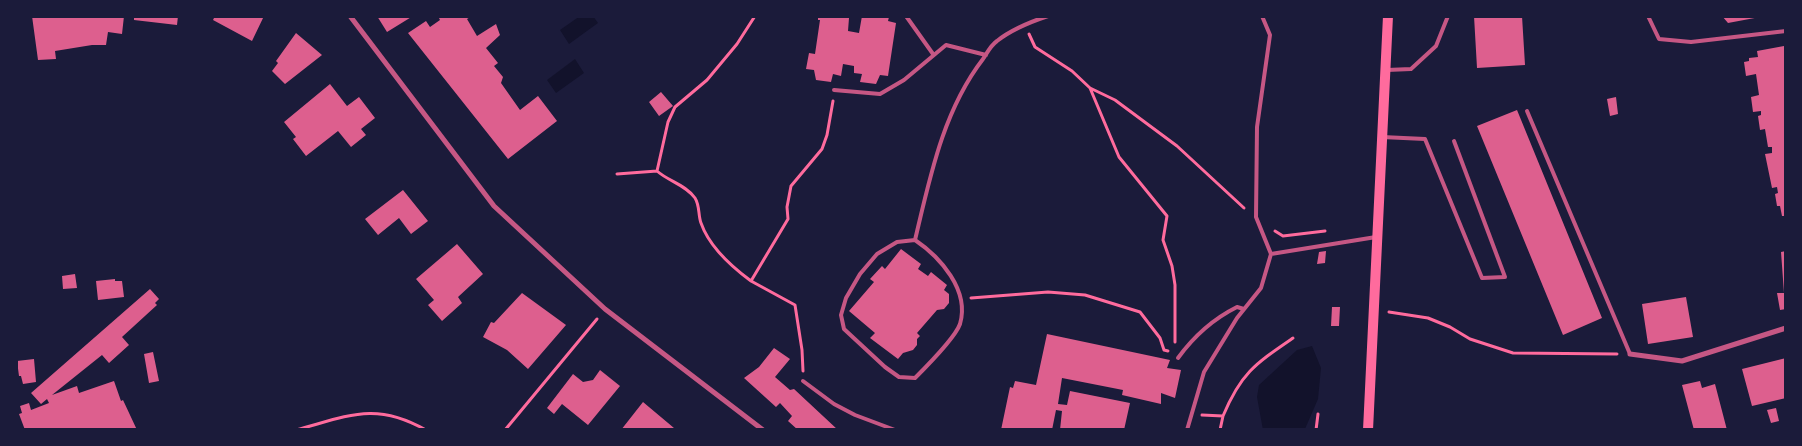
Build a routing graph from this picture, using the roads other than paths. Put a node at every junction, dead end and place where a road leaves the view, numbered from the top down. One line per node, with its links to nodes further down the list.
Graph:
1 (350, 16): 25 (street)
2 (906, 16): 10 (lane)
3 (1048, 16): 8 (lane)
4 (1262, 16): 19 (lane)
5 (1388, 16): 12 (main road)
6 (1448, 16): 12 (lane)
7 (1648, 16): 9 (lane)
8 (1036, 18): 11 (lane)
9 (1786, 31)
10 (933, 54): 11 (lane); 13 (lane)
11 (986, 55): 18 (lane)
12 (1386, 70): 15 (main road)
13 (834, 90)
14 (1527, 111): 22 (lane)
15 (1380, 136): 16 (lane); 17 (main road)
16 (1454, 142)
17 (1378, 237): 19 (lane); 28 (main road)
18 (915, 240): 18 (lane)
19 (1271, 254): 20 (lane)
20 (1244, 309): 23 (lane); 27 (lane)
21 (1786, 328): 22 (street)
22 (1630, 354)
23 (1178, 358)
24 (803, 380): 26 (lane)
25 (763, 430)
26 (895, 430)
27 (1187, 430)
28 (1368, 430)

